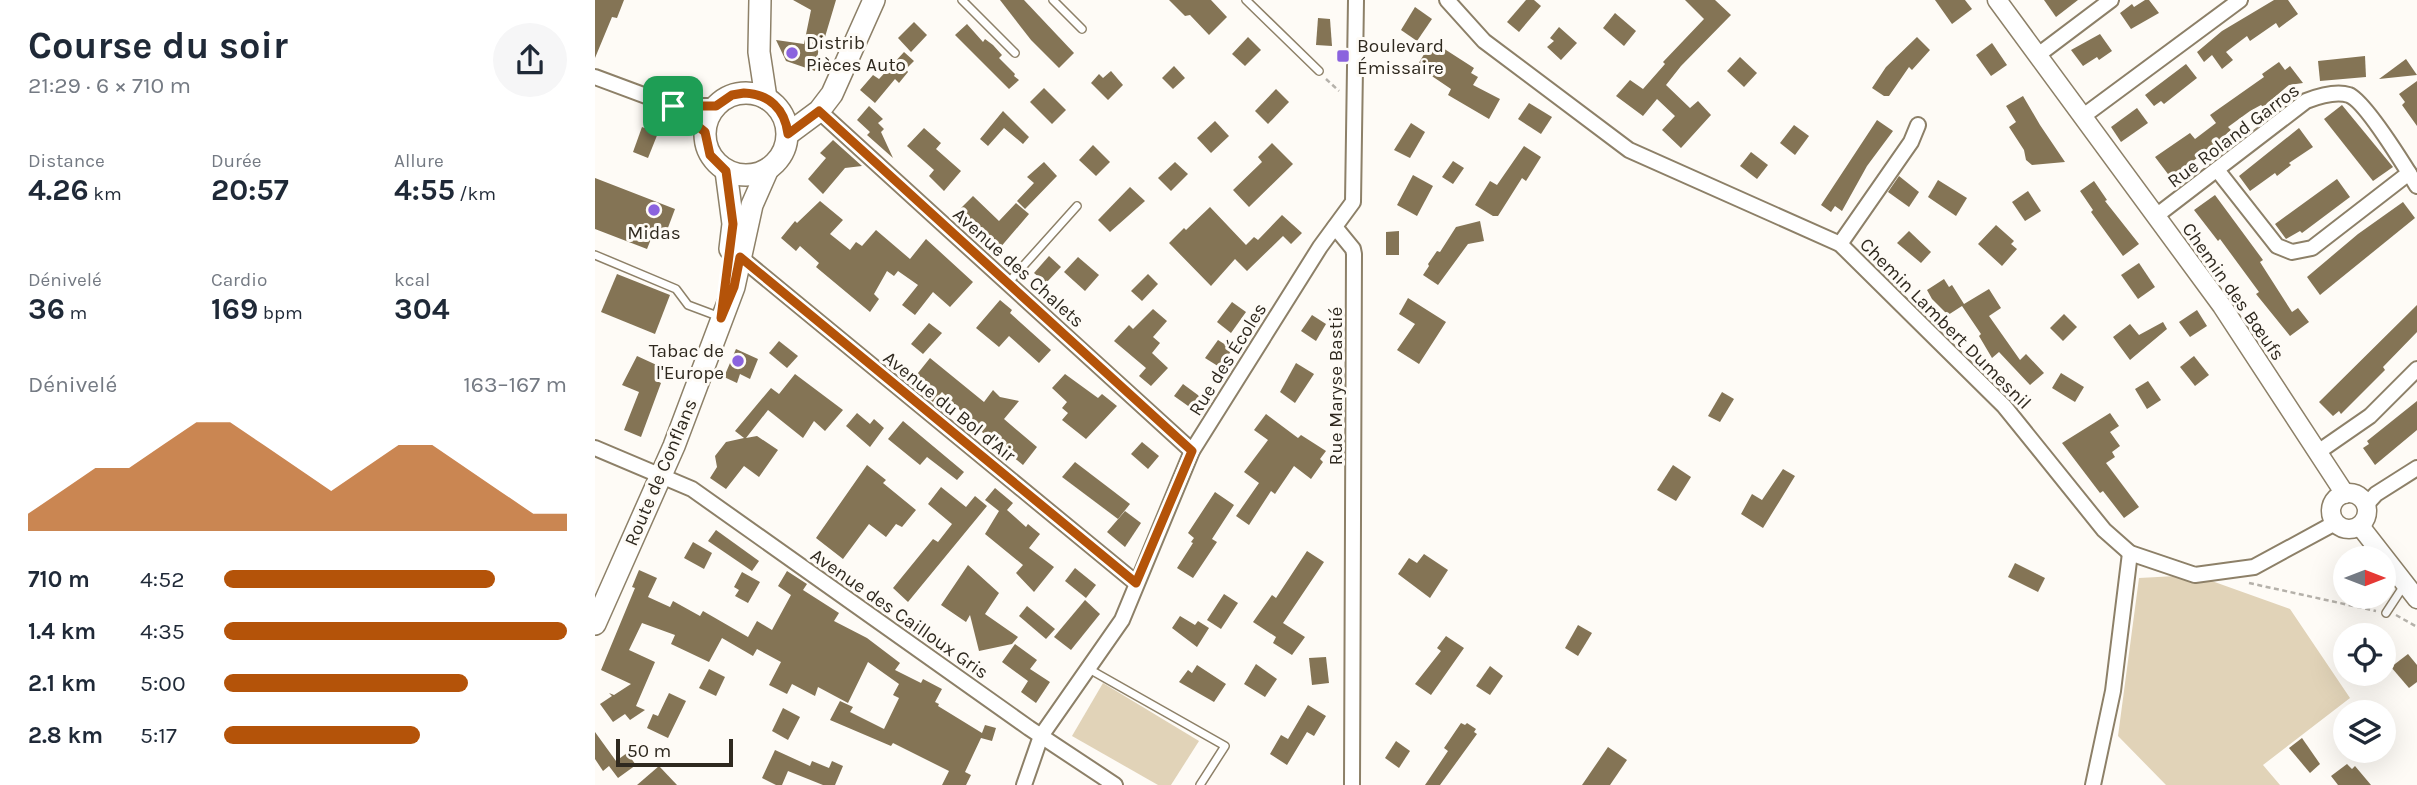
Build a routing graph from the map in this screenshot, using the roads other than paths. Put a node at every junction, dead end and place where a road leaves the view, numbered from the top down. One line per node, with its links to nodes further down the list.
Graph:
1 (760, 0): 12 (main road)
2 (874, 0): 20 (main road)
3 (962, 0): 13 (lane)
4 (1053, 0): 11 (lane)
5 (1246, 0): 15 (lane)
6 (1356, 0): 31 (street)
7 (1447, 0): 32 (street, Chemin Lambert Dumesnil)
8 (2111, 0): 14 (street)
9 (2240, 0): 21 (street)
10 (1999, 1): 14 (street, Chemin des Bœufs)
11 (1082, 29)
12 (759, 52): 17 (main road); 18 (main road)
13 (1015, 53)
14 (2038, 55): 21 (street, Chemin des Bœufs)
15 (1319, 71)
16 (595, 77): 19 (street)
17 (766, 98): 18 (main road); 24 (main road)
18 (724, 101): 19 (street); 23 (main road)
19 (673, 106): 23 (street)
20 (819, 111): 24 (main road); 35 (street, Avenue des Chalets)
21 (2082, 117): 30 (street, Chemin des Bœufs)
22 (1919, 125): 32 (street)
23 (705, 132): 25 (main road)
24 (788, 134): 26 (main road)
25 (726, 171): 26 (main road); 36 (main road, Route de Conflans)
26 (767, 171): 34 (main road, Route de Conflans)
27 (2218, 171): 28 (street); 28 (street, Rue Roland Garros); 30 (street, Rue Roland Garros)
28 (2413, 179)
29 (1077, 206): 35 (lane)
30 (2156, 216): 40 (street, Chemin des Bœufs)
31 (1335, 227): 39 (street, Rue des Écoles); 59 (street, Rue Maryse Bastié)
32 (1840, 244): 47 (street, Chemin Lambert Dumesnil)
33 (595, 254): 36 (lane)
34 (740, 257): 36 (main road, Route de Conflans); 48 (street, Avenue du Bol d'Air)
35 (1008, 283): 39 (street, Avenue des Chalets)
36 (721, 318): 42 (main road, Route de Conflans)
37 (2417, 369): 40 (street)
38 (595, 448): 42 (street, Avenue des Cailloux Gris)
39 (1192, 451): 48 (street, Rue des Écoles)
40 (2318, 452): 43 (street, Chemin des Bœufs)
41 (2417, 468): 44 (street)
42 (661, 475): 50 (main road, Route de Conflans); 55 (street, Avenue des Cailloux Gris)
43 (2345, 494): 44 (street); 45 (street)
44 (2366, 505): 46 (street)
45 (2335, 523): 46 (street); 47 (street, Chemin Lambert Dumesnil)
46 (2360, 526): 49 (street)
47 (2130, 553): 60 (street)
48 (1136, 583): 54 (street, Rue des Écoles)
49 (2406, 584): 51 (street); 52 (lane)
50 (601, 591): 53 (main road, Route de Conflans)
51 (2417, 599)
52 (2386, 613)
53 (595, 624)
54 (1089, 669): 55 (street, Rue des Écoles); 58 (lane)
55 (1041, 736): 56 (street, Rue des Écoles); 57 (street, Avenue des Cailloux Gris)
56 (1024, 785)
57 (1115, 785)
58 (1200, 785)
59 (1352, 785)
60 (2093, 785)

